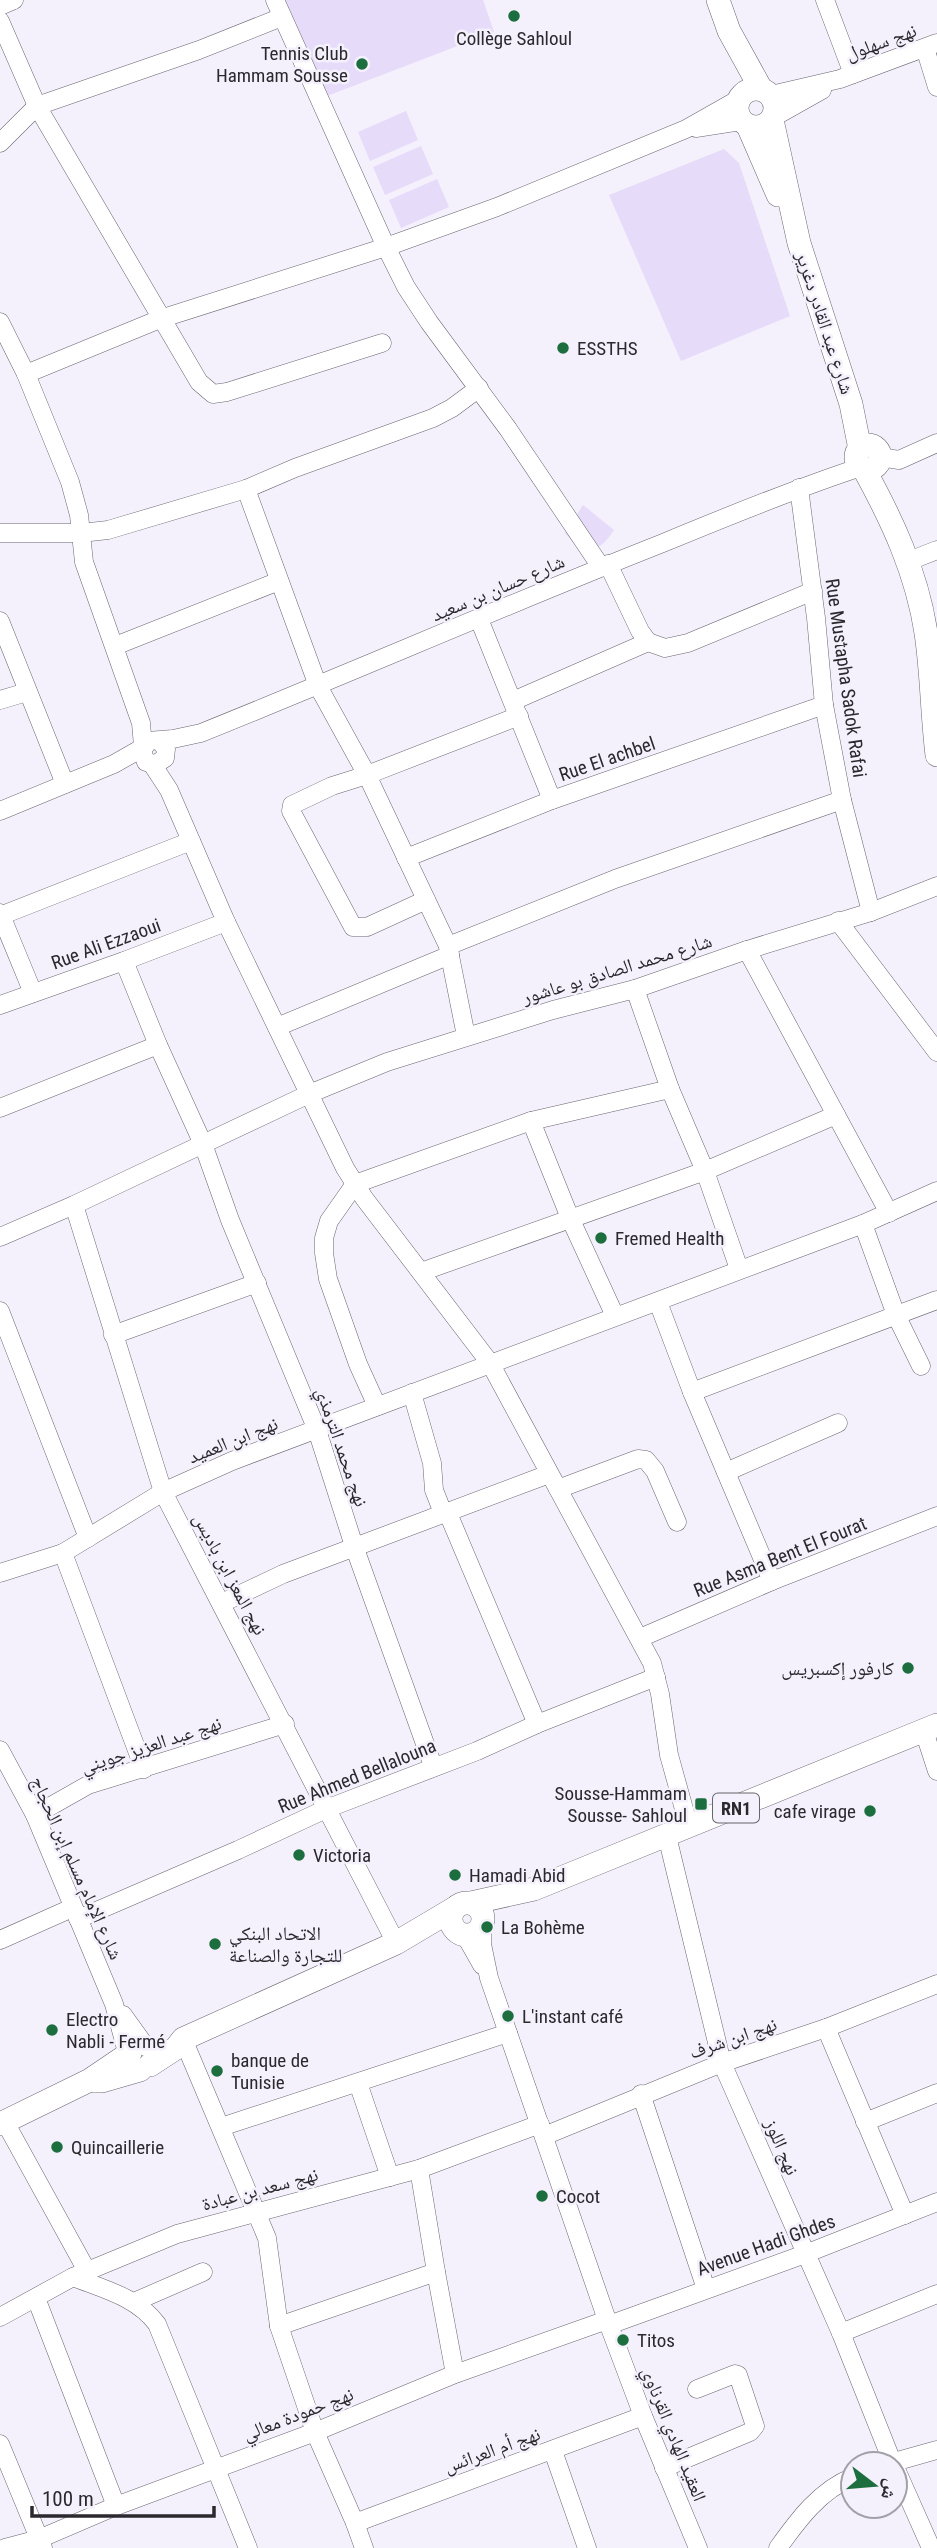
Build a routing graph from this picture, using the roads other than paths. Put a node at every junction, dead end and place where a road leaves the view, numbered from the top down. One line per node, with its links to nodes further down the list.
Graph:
1 (14, 0): 4 (street)
2 (718, 0): 11 (main road, شارع عبد القادر دغرير)
3 (825, 0): 8 (street)
4 (0, 6)
5 (279, 8): 10 (street); 13 (street)
6 (0, 21): 10 (street)
7 (931, 46): 8 (street, نهج سهلول); 9 (street)
8 (847, 77): 11 (street, نهج سهلول)
9 (937, 87)
10 (37, 106): 12 (street); 14 (street)
11 (756, 108): 13 (street, نهج سهلول); 20 (main road, شارع عبد القادر دغرير)
12 (0, 143)
13 (386, 247): 14 (street, نهج سهلول); 18 (street)
14 (160, 319): 16 (street); 17 (street, نهج سهلول)
15 (0, 322): 17 (street)
16 (382, 343)
17 (26, 374): 24 (street)
18 (479, 388): 22 (street); 27 (street)
19 (937, 443): 20 (street)
20 (868, 458): 21 (street, شارع حسان بن سعيد); 26 (main road, شارع عبد القادر دغرير)
21 (806, 486): 27 (street, شارع حسان بن سعيد); 29 (street, Rue Mustapha Sadok Rafai)
22 (246, 489): 24 (street); 28 (street)
23 (0, 533): 24 (street)
24 (81, 533): 33 (street)
25 (937, 550): 26 (street)
26 (909, 561): 34 (main road, شارع عبد القادر دغرير)
27 (604, 566): 30 (street, شارع حسان بن سعيد); 32 (street)
28 (279, 581): 33 (street); 35 (street)
29 (813, 591): 32 (street); 38 (street, Rue Mustapha Sadok Rafai)
30 (479, 619): 35 (street, شارع حسان بن سعيد); 39 (street)
31 (0, 621): 36 (street)
32 (648, 642): 39 (street)
33 (115, 646): 41 (street, نهج اللوز)
34 (932, 659): 40 (main road, شارع عبد القادر دغرير)
35 (318, 686): 41 (street, شارع حسان بن سعيد); 42 (street)
36 (27, 692): 37 (street); 43 (street)
37 (0, 700)
38 (824, 705): 44 (street, Rue El achbel); 45 (street, Rue Mustapha Sadok Rafai)
39 (516, 709): 42 (street); 44 (street)
40 (937, 748)
41 (154, 752): 43 (street, شارع حسان بن سعيد); 47 (street, نهج اللوز)
42 (367, 775): 48 (street); 50 (street)
43 (65, 784): 46 (street, شارع حسان بن سعيد)
44 (552, 800): 48 (street, Rue El achbel)
45 (842, 800): 51 (street, Rue Mustapha Sadok Rafai); 55 (street)
46 (0, 811)
47 (191, 841): 52 (street); 54 (street, نهج اللوز)
48 (406, 858): 50 (street)
49 (937, 886): 51 (street, شارع محمد الصادق بو عاشور)
50 (426, 900): 55 (street)
51 (871, 912): 53 (street, شارع محمد الصادق بو عاشور)
52 (0, 915): 59 (street)
53 (838, 921): 56 (street, شارع محمد الصادق بو عاشور); 64 (street)
54 (226, 922): 57 (street, Rue Ali Ezzaoui); 61 (street, نهج اللوز)
55 (449, 950): 61 (street); 62 (street)
56 (747, 950): 58 (street, شارع محمد الصادق بو عاشور); 68 (street)
57 (124, 961): 59 (street, Rue Ali Ezzaoui); 63 (street, نهج محمد الترمذي)
58 (635, 989): 62 (street, شارع محمد الصادق بو عاشور); 65 (street)
59 (33, 993): 60 (street, Rue Ali Ezzaoui)
60 (0, 1005)
61 (277, 1027): 66 (street, نهج اللوز)
62 (466, 1036): 66 (street, شارع محمد الصادق بو عاشور)
63 (158, 1045): 67 (street); 70 (street, نهج محمد الترمذي)
64 (937, 1052)
65 (670, 1089): 69 (street); 71 (street)
66 (309, 1094): 70 (street, شارع محمد الصادق بو عاشور); 72 (street, نهج اللوز)
67 (0, 1108)
68 (836, 1115): 71 (street); 75 (street)
69 (531, 1121): 72 (street); 76 (street)
70 (203, 1144): 74 (street); 81 (street, نهج محمد الترمذي)
71 (705, 1171): 76 (street); 79 (street)
72 (355, 1184): 80 (street, نهج اللوز); 92 (street)
73 (937, 1191): 75 (street, نهج ابن العميد)
74 (74, 1205): 78 (street); 87 (street, نهج المعز ابن باديس)
75 (889, 1213): 77 (street, نهج ابن العميد)
76 (570, 1218): 80 (street); 86 (street)
77 (863, 1224): 79 (street, نهج ابن العميد); 85 (street)
78 (0, 1237)
79 (739, 1269): 83 (street, نهج ابن العميد)
80 (421, 1272): 88 (street, نهج اللوز)
81 (257, 1283): 87 (street); 94 (street, نهج محمد الترمذي)
82 (937, 1300): 85 (street)
83 (658, 1302): 86 (street, نهج ابن العميد); 90 (street)
84 (0, 1311): 101 (street)
85 (896, 1315): 89 (street); 90 (street)
86 (615, 1316): 88 (street, نهج ابن العميد)
87 (113, 1335): 97 (street, نهج المعز ابن باديس)
88 (490, 1363): 91 (street, نهج ابن العميد); 96 (street, نهج اللوز)
89 (921, 1366)
90 (692, 1392): 95 (street)
91 (412, 1393): 92 (street, نهج ابن العميد); 98 (street)
92 (377, 1406): 94 (street, نهج ابن العميد)
93 (838, 1423): 95 (street)
94 (317, 1430): 97 (street, نهج ابن العميد); 102 (street, نهج محمد الترمذي)
95 (726, 1472): 105 (street)
96 (554, 1482): 98 (street); 100 (street); 107 (street, نهج اللوز)
97 (163, 1492): 101 (street, نهج ابن العميد); 106 (street, نهج المعز ابن باديس)
98 (445, 1512): 102 (street); 110 (street)
99 (937, 1516): 105 (street, Rue Asma Bent El Fourat)
100 (677, 1522)
101 (88, 1538): 103 (street, نهج ابن العميد)
102 (354, 1546): 106 (street); 113 (street, نهج محمد الترمذي)
103 (63, 1553): 104 (street, نهج ابن العميد); 114 (street)
104 (2, 1565)
105 (772, 1581): 107 (street, Rue Asma Bent El Fourat)
106 (222, 1603): 109 (street, نهج المعز ابن باديس)
107 (640, 1638): 108 (street, نهج اللوز)
108 (656, 1677): 110 (street, Rue Ahmed Bellalouna); 118 (street, نهج اللوز)
109 (285, 1724): 114 (street, نهج عبد العزيز جويني); 116 (street, نهج المعز ابن باديس)
110 (537, 1724): 113 (street, Rue Ahmed Bellalouna)
111 (930, 1728): 115 (street); 118 (main road, RN1)
112 (0, 1750): 117 (street, شارع اﻹمام مسلم إبن الحجاج)
113 (433, 1766): 116 (street, Rue Ahmed Bellalouna)
114 (144, 1769): 117 (street, نهج عبد العزيز جويني)
115 (937, 1771)
116 (326, 1809): 121 (street, Rue Ahmed Bellalouna); 124 (street, نهج المعز ابن باديس)
117 (34, 1815): 121 (street, شارع اﻹمام مسلم إبن الحجاج)
118 (679, 1831): 119 (main road, RN1); 130 (street, نهج اللوز)
119 (534, 1889): 120 (main road, RN1); 122 (main road, RN1)
120 (463, 1905): 122 (main road); 124 (main road, RN1)
121 (75, 1913): 123 (street, Rue Ahmed Bellalouna); 129 (street, شارع اﻹمام مسلم إبن الحجاج)
122 (473, 1930): 124 (main road, RN1); 127 (street, العقيد الهادي القرناوي)
123 (0, 1940)
124 (396, 1942): 128 (main road, RN1)
125 (937, 1984): 126 (street, نهج ابن شرف)
126 (826, 2028): 130 (street, نهج ابن شرف); 134 (street)
127 (508, 2033): 131 (street); 137 (street, العقيد الهادي القرناوي)
128 (183, 2039): 129 (main road, RN1); 136 (street)
129 (137, 2057): 135 (main road, RN1)
130 (722, 2063): 133 (street, نهج ابن شرف); 143 (street, نهج اللوز)
131 (358, 2083): 136 (street); 139 (street)
132 (937, 2093): 134 (street)
133 (641, 2094): 137 (street, نهج ابن شرف); 147 (street)
134 (865, 2122): 142 (street)
135 (2, 2123): 144 (street)
136 (221, 2127): 141 (street)
137 (542, 2130): 138 (street, نهج سعد بن عبادة); 152 (street, العقيد الهادي القرناوي)
138 (419, 2169): 139 (street, نهج سعد بن عبادة); 146 (street)
139 (390, 2177): 141 (street, نهج سعد بن عبادة)
140 (937, 2202): 142 (street, Avenue Hadi Ghdes)
141 (257, 2212): 144 (street, نهج سعد بن عبادة); 153 (street)
142 (905, 2215): 143 (street, Avenue Hadi Ghdes)
143 (805, 2254): 147 (street, Avenue Hadi Ghdes); 154 (street, نهج اللوز)
144 (87, 2271): 149 (street, نهج سعد بن عبادة); 150 (street); 150 (street)
145 (203, 2272): 150 (street)
146 (436, 2272): 153 (street); 155 (street)
147 (706, 2289): 152 (street, Avenue Hadi Ghdes)
148 (937, 2294): 154 (street)
149 (36, 2298): 151 (street, نهج سعد بن عبادة); 168 (street)
150 (130, 2300): 164 (street)
151 (0, 2317)
152 (608, 2323): 155 (street, نهج حمودة معالي); 157 (street, العقيد الهادي القرناوي)
153 (279, 2326): 158 (street)
154 (841, 2333): 160 (street, نهج اللوز)
155 (455, 2374): 158 (street, نهج حمودة معالي)
156 (697, 2389): 165 (street)
157 (643, 2416): 162 (street, نهج أم العرائس); 165 (street, العقيد الهادي القرناوي)
158 (316, 2432): 164 (street, نهج حمودة معالي); 169 (street)
159 (0, 2444): 170 (street)
160 (887, 2450)
161 (937, 2450): 163 (street)
162 (553, 2451): 169 (street, نهج أم العرائس); 174 (street)
163 (909, 2459)
164 (216, 2468): 168 (street, نهج حمودة معالي); 172 (street)
165 (664, 2468): 175 (street, العقيد الهادي القرناوي)
166 (839, 2484): 176 (street)
167 (909, 2501): 177 (street, نهج اللوز)
168 (116, 2506): 170 (street, نهج حمودة معالي)
169 (355, 2523): 173 (street)
170 (41, 2543): 171 (street, نهج حمودة معالي)
171 (5, 2548)
172 (248, 2548)
173 (364, 2548)
174 (587, 2548)
175 (698, 2548)
176 (778, 2548)
177 (931, 2548)

